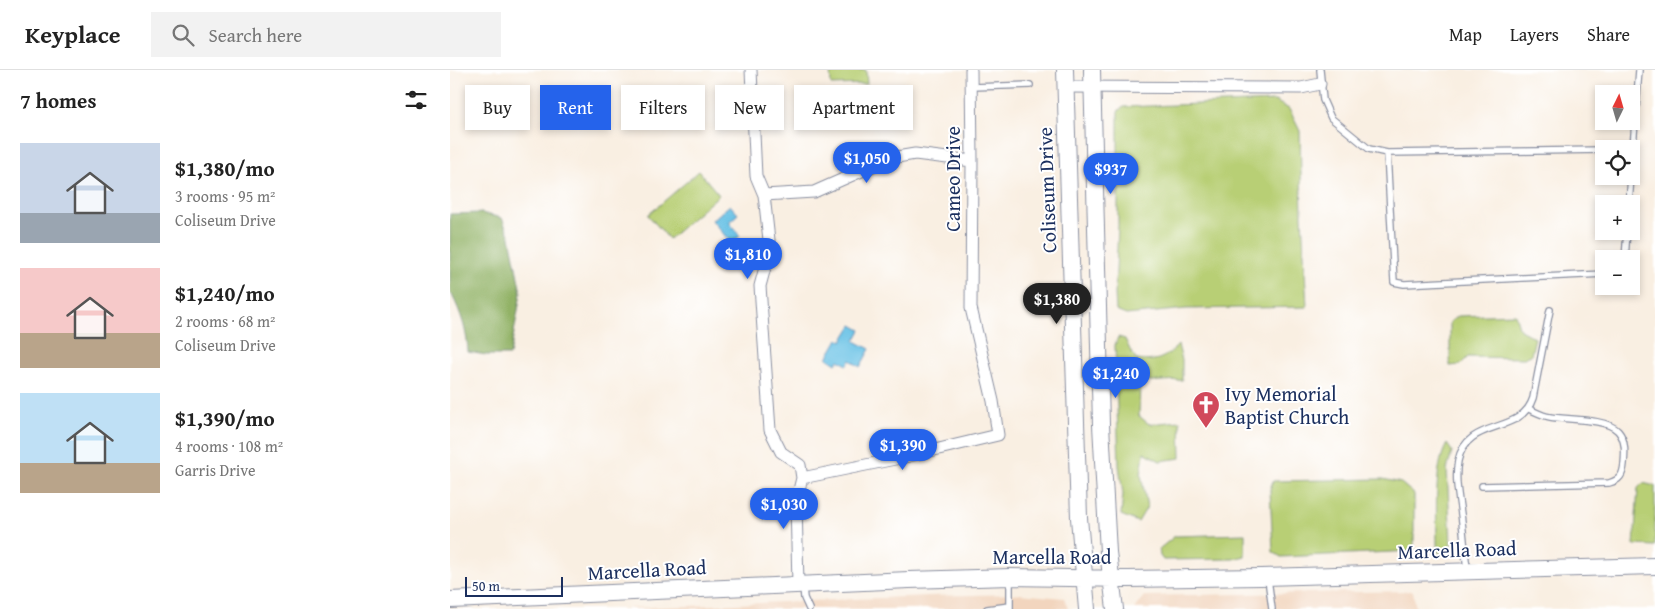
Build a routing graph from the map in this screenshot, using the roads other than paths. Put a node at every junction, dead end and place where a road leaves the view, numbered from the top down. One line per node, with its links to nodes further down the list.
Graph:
1 (751, 70): 16 (street)
2 (971, 70): 9 (street, Cameo Drive)
3 (1065, 70): 10 (street, Coliseum Drive)
4 (1092, 70): 11 (street)
5 (1320, 70): 7 (lane)
6 (1639, 70): 12 (lane)
7 (1320, 84): 11 (street); 14 (lane)
8 (1030, 85): 9 (lane)
9 (972, 86): 15 (street, Cameo Drive)
10 (1065, 87): 11 (street); 26 (street, Coliseum Drive)
11 (1092, 87): 27 (street)
12 (1633, 140)
13 (1595, 150): 14 (lane)
14 (1388, 153): 17 (lane)
15 (972, 161): 16 (street); 20 (street, Cameo Drive)
16 (764, 195): 20 (street)
17 (1595, 274)
18 (1550, 310): 19 (lane)
19 (1529, 409): 21 (lane); 23 (lane)
20 (802, 478): 28 (street)
21 (1482, 486)
22 (1655, 566): 23 (street, Marcella Road)
23 (1467, 571): 25 (street, Marcella Road)
24 (1010, 577): 26 (street, Marcella Road); 28 (street, Marcella Road); 30 (lane)
25 (1268, 577): 27 (street, Marcella Road); 35 (lane)
26 (1084, 578): 27 (street, Marcella Road); 33 (street, Coliseum Drive)
27 (1111, 578): 34 (street)
28 (800, 585): 29 (street, Marcella Road); 31 (lane)
29 (450, 600)
30 (1010, 608): 32 (lane)
31 (809, 609)
32 (987, 609)
33 (1087, 609)
34 (1114, 609)
35 (1272, 609)

